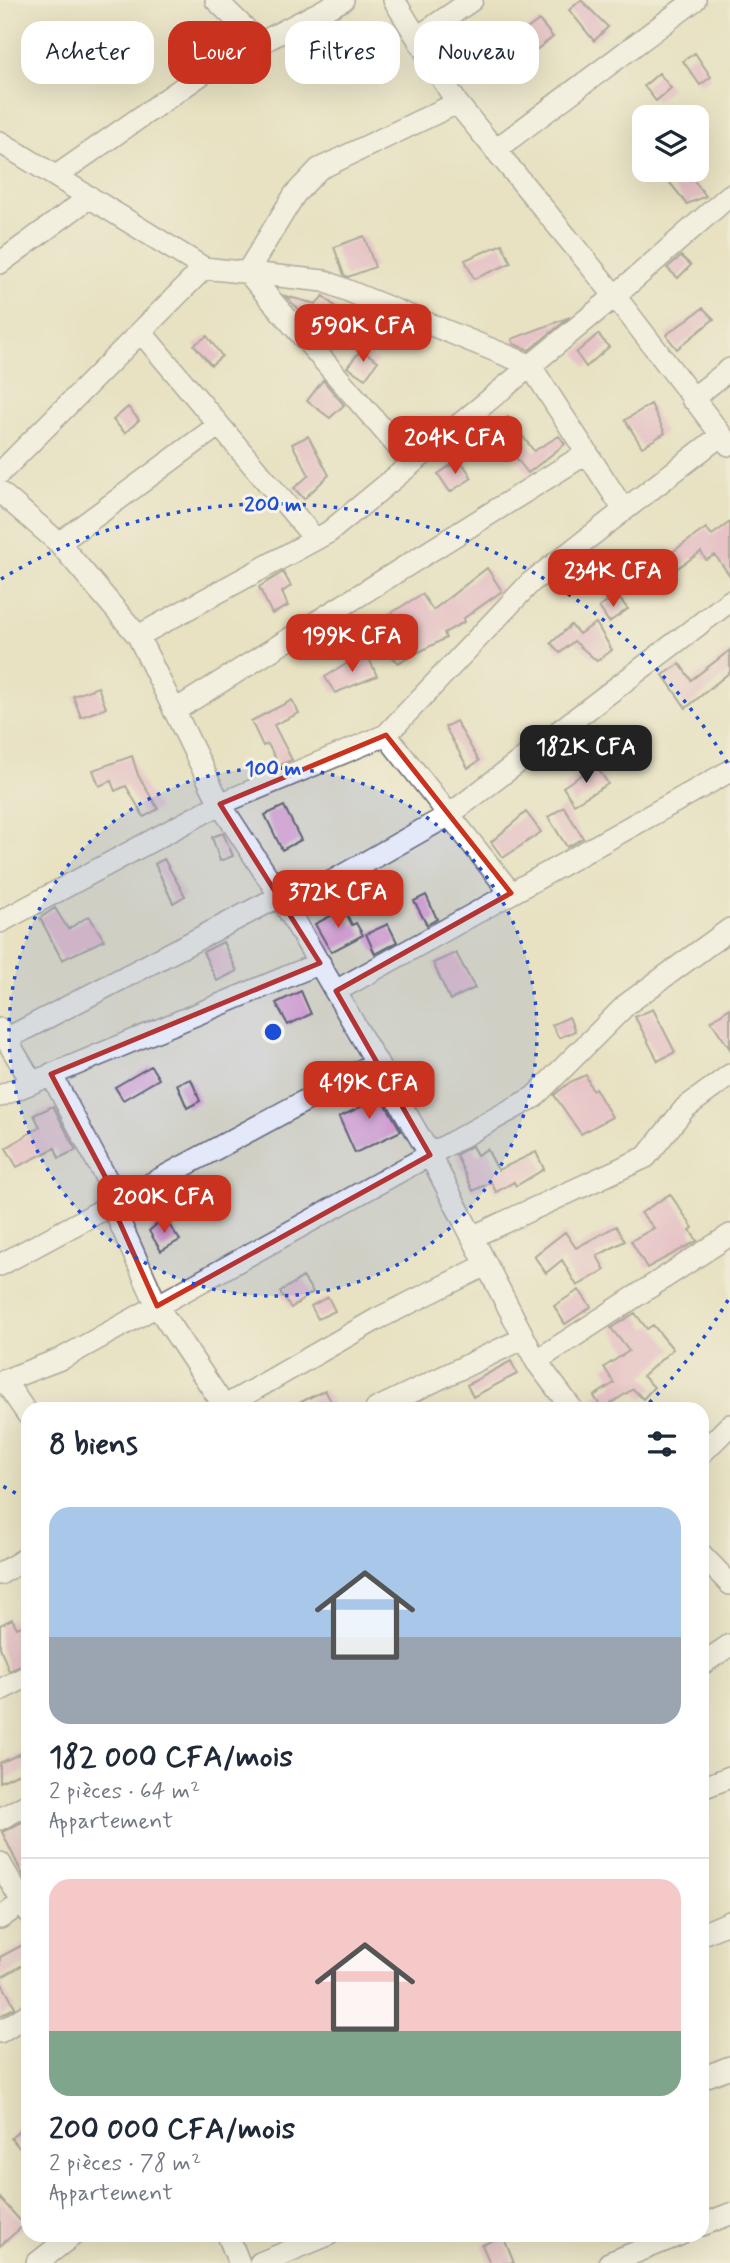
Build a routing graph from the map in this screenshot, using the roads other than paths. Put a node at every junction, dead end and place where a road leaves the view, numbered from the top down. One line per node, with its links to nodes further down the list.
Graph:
1 (216, 0): 6 (street)
2 (343, 0): 9 (street)
3 (394, 0): 8 (street)
4 (472, 0): 7 (street)
5 (680, 4): 14 (street)
6 (237, 21)
7 (441, 21)
8 (414, 31)
9 (271, 37)
10 (188, 84): 15 (street)
11 (446, 84): 12 (street)
12 (457, 103): 14 (street); 20 (street)
13 (0, 142): 15 (street)
14 (495, 150): 21 (street)
15 (56, 176): 17 (street)
16 (730, 195): 21 (street)
17 (90, 197): 18 (street); 19 (street)
18 (0, 263)
19 (204, 268): 20 (street); 22 (street)
20 (247, 272): 23 (street); 29 (street)
21 (615, 296): 23 (street); 25 (street)
22 (141, 332): 26 (street); 30 (street)
23 (530, 366): 28 (street); 29 (street)
24 (730, 369): 25 (street)
25 (692, 399): 27 (street)
26 (219, 425): 33 (street); 34 (street)
27 (725, 441): 32 (street)
28 (587, 453): 32 (street); 37 (street)
29 (412, 463): 33 (street)
30 (0, 473)
31 (0, 492): 34 (street)
32 (624, 510): 38 (street)
33 (315, 539): 36 (street)
34 (60, 543): 36 (street)
35 (730, 601): 41 (street)
36 (138, 636): 37 (street)
37 (174, 710): 40 (street)
38 (386, 735): 40 (street); 41 (street)
39 (730, 771): 42 (street)
40 (220, 804): 43 (street); 44 (street)
41 (449, 815): 42 (street); 43 (street)
42 (512, 893): 47 (street)
43 (284, 902): 46 (street); 48 (street)
44 (0, 922)
45 (730, 929): 53 (street)
46 (320, 963): 47 (street); 51 (street)
47 (336, 991): 49 (street)
48 (3, 1034): 51 (street)
49 (377, 1062): 53 (street); 54 (street)
50 (730, 1075): 56 (street)
51 (42, 1078): 52 (street); 54 (street)
52 (0, 1096)
53 (430, 1155): 56 (street); 59 (street)
54 (115, 1203): 57 (street); 59 (street)
55 (730, 1235): 61 (street)
56 (472, 1237): 58 (street)
57 (0, 1265)
58 (486, 1265): 60 (street); 64 (street)
59 (157, 1306): 62 (street); 63 (street)
60 (524, 1338): 61 (street); 65 (street)
61 (536, 1362): 66 (street)
62 (2, 1381): 67 (street)
63 (219, 1402)
64 (233, 1402)
65 (391, 1402)
66 (564, 1402)
67 (21, 1406)
68 (730, 1424): 69 (street)
69 (709, 1446)
70 (21, 1561): 72 (street)
71 (709, 1563): 73 (street)
72 (0, 1574)
73 (730, 1584)
74 (730, 1645): 75 (street)
75 (709, 1659)
76 (21, 1680): 77 (street)
77 (0, 1690)
78 (728, 1782): 79 (street)
79 (709, 1786)
80 (21, 1808): 81 (street)
81 (0, 1819)
82 (0, 1863): 83 (street)
83 (21, 1901)
84 (21, 1910): 85 (street)
85 (0, 1918)
86 (730, 1922): 87 (street)
87 (709, 1931)
88 (21, 2018): 89 (street)
89 (0, 2032)
90 (730, 2067): 91 (street)
91 (709, 2075)
92 (730, 2214): 93 (street)
93 (709, 2222)
94 (64, 2242): 99 (street)
95 (231, 2242): 100 (street)
96 (311, 2242): 101 (street)
97 (660, 2242): 98 (street)
98 (640, 2249): 102 (street)
99 (37, 2263)
100 (239, 2263)
101 (260, 2263)
102 (609, 2263)

